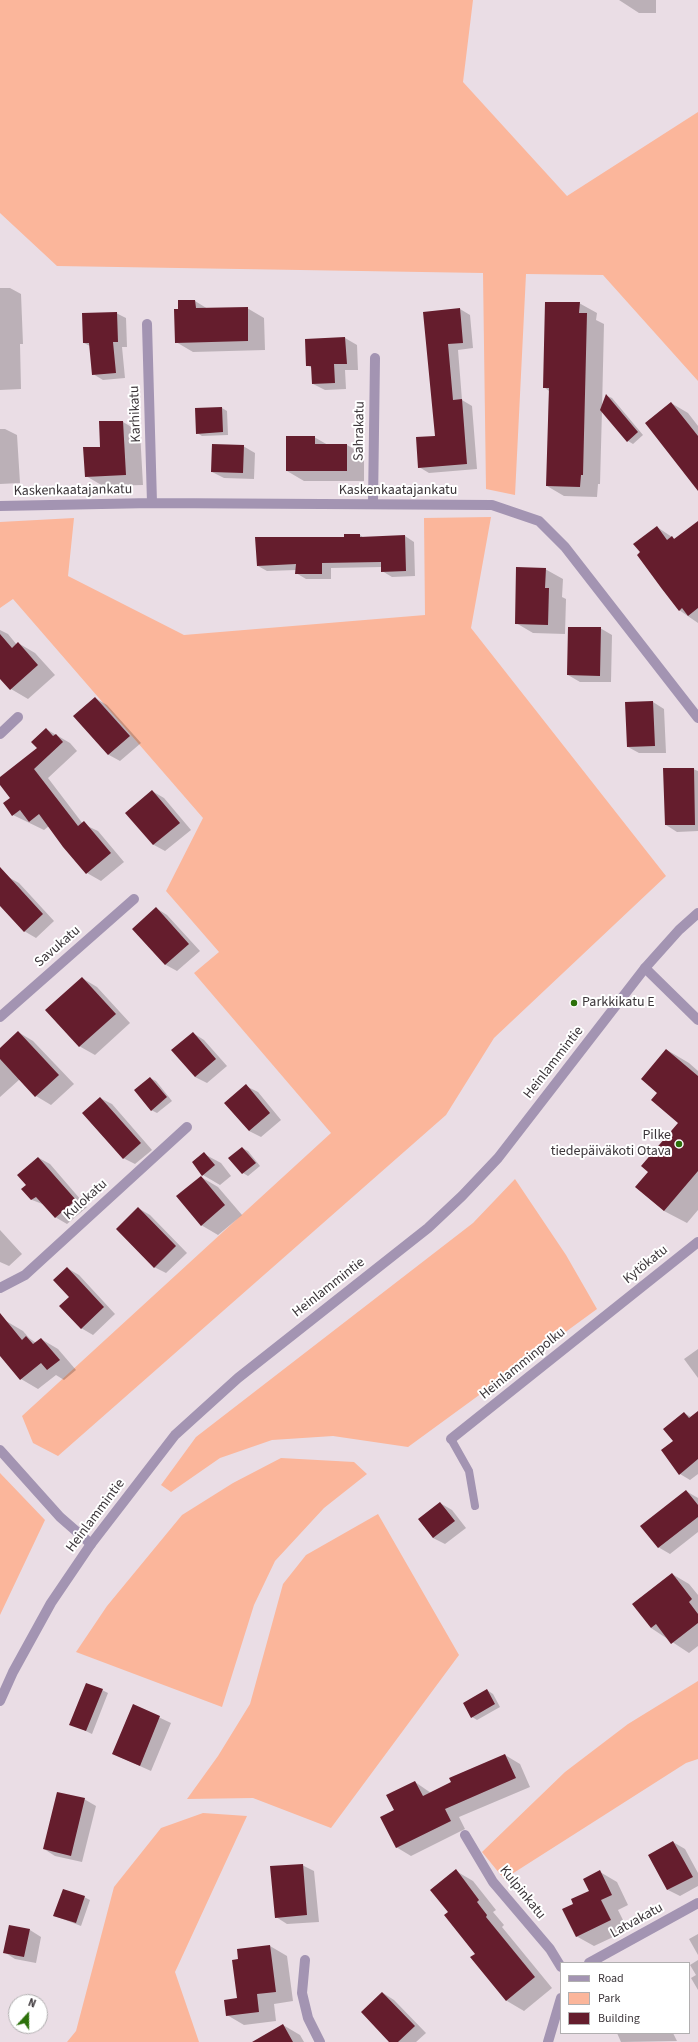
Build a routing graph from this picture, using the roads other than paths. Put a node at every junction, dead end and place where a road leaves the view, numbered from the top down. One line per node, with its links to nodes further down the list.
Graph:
1 (147, 324): 3 (street, Karhikatu)
2 (375, 358): 4 (street, Sahrakatu)
3 (152, 503): 4 (street, Kaskenkaatajankatu); 5 (street, Kaskenkaatajankatu)
4 (373, 504): 7 (street, Kaskenkaatajankatu)
5 (0, 506)
6 (18, 718): 8 (street)
7 (698, 718)
8 (0, 734)
9 (134, 899): 12 (street, Savukatu)
10 (698, 913): 11 (street, Heinlammintie)
11 (645, 968): 13 (street); 21 (street, Heinlammintie)
12 (0, 1017)
13 (698, 1020)
14 (187, 1127): 16 (street, Kulokatu)
15 (698, 1242): 17 (street, Kytökatu)
16 (0, 1288)
17 (612, 1310): 18 (street, Heinlamminpolku)
18 (451, 1439): 20 (lane)
19 (0, 1450): 21 (street)
20 (475, 1506)
21 (91, 1544): 22 (street, Heinlammintie)
22 (0, 1701)
23 (465, 1835): 27 (street, Kulpinkatu)
24 (698, 1903): 26 (street, Latvakatu)
25 (305, 1960): 29 (street)
26 (591, 1962)
27 (560, 1965)
28 (560, 2001): 30 (street)
29 (320, 2042)
30 (548, 2042)

